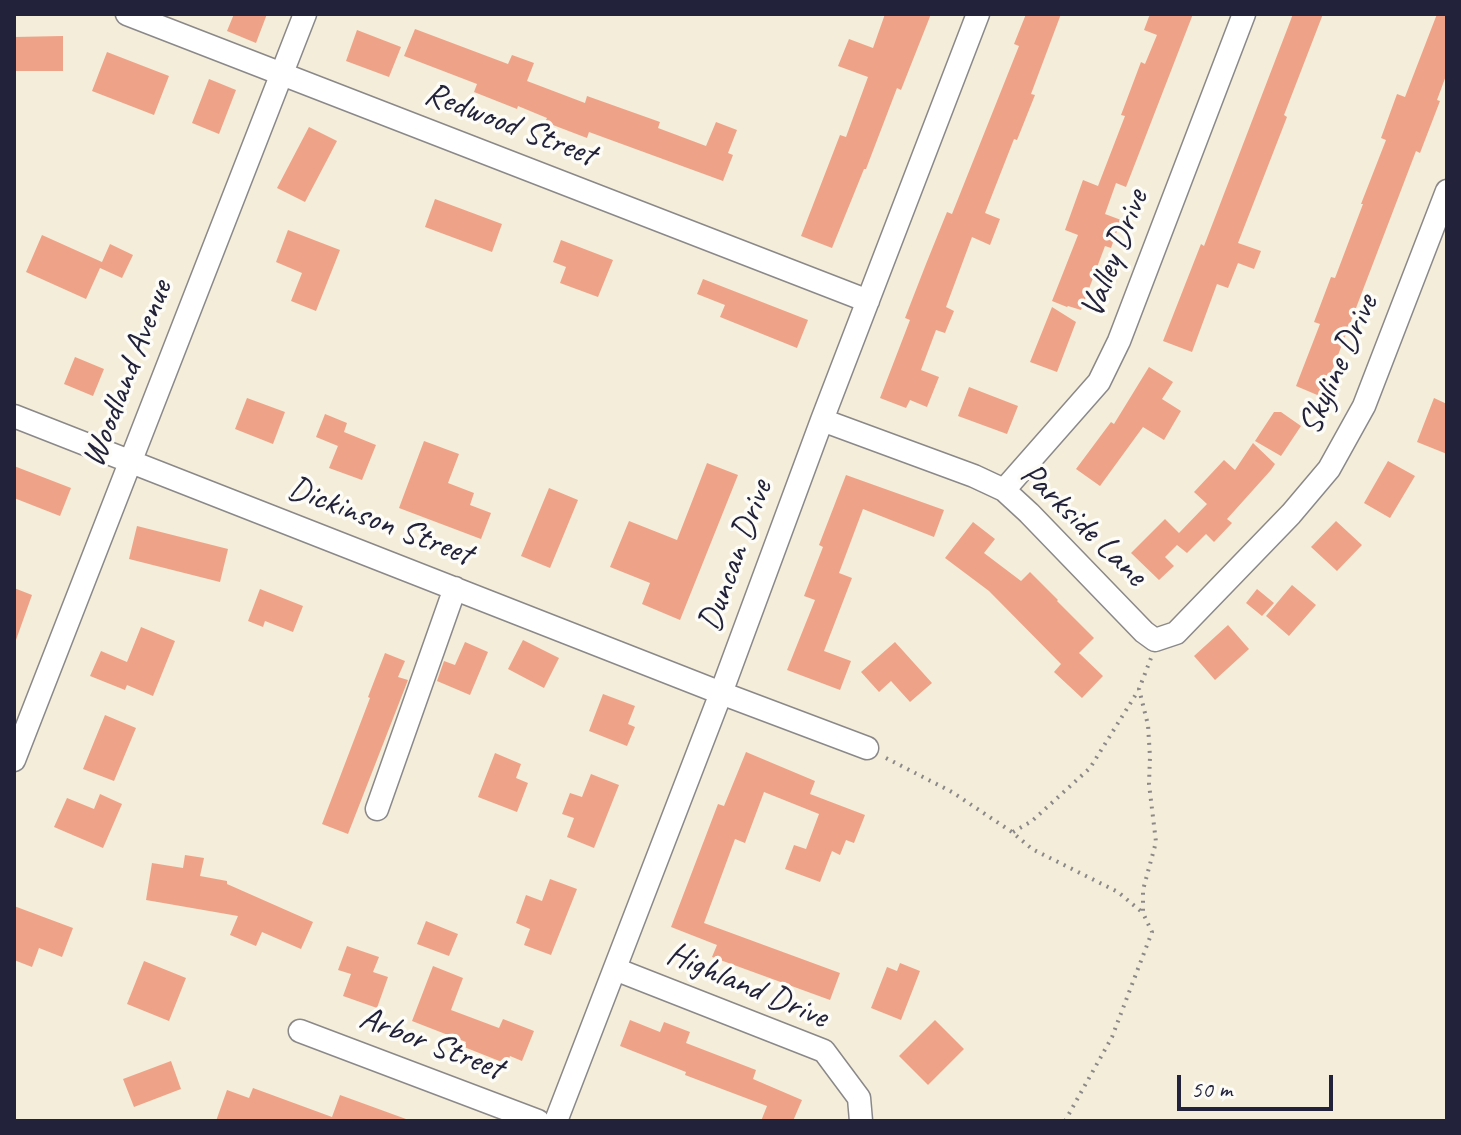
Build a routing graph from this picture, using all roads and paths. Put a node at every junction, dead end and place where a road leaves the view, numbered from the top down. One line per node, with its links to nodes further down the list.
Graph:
1 (127, 14): 5 (street, Redwood Street)
2 (305, 14): 5 (street, Woodland Avenue)
3 (978, 14): 7 (street, Duncan Drive)
4 (1244, 14): 11 (street, Valley Drive)
5 (282, 73): 7 (street, Redwood Street); 10 (street, Woodland Avenue)
6 (1447, 191): 13 (street, Skyline Drive)
7 (868, 301): 9 (street, Duncan Drive)
8 (14, 416): 10 (street, Dickinson Street)
9 (822, 420): 11 (street, Parkside Lane); 15 (street, Duncan Drive)
10 (130, 462): 12 (street, Dickinson Street); 17 (street, Woodland Avenue)
11 (1004, 490): 13 (street, Parkside Lane)
12 (455, 588): 15 (street, Dickinson Street); 18 (street)
13 (1155, 640): 14 (path)
14 (1139, 689): 19 (path); 20 (path)
15 (721, 693): 16 (street, Dickinson Street); 21 (street, Duncan Drive)
16 (867, 748): 19 (path)
17 (14, 760)
18 (377, 809)
19 (1012, 832): 20 (path)
20 (1143, 913): 26 (path)
21 (615, 969): 24 (street, Duncan Drive); 25 (street, Highland Drive)
22 (300, 1031): 23 (street, Arbor Street)
23 (538, 1121)
24 (556, 1121)
25 (861, 1121)
26 (1065, 1121)

